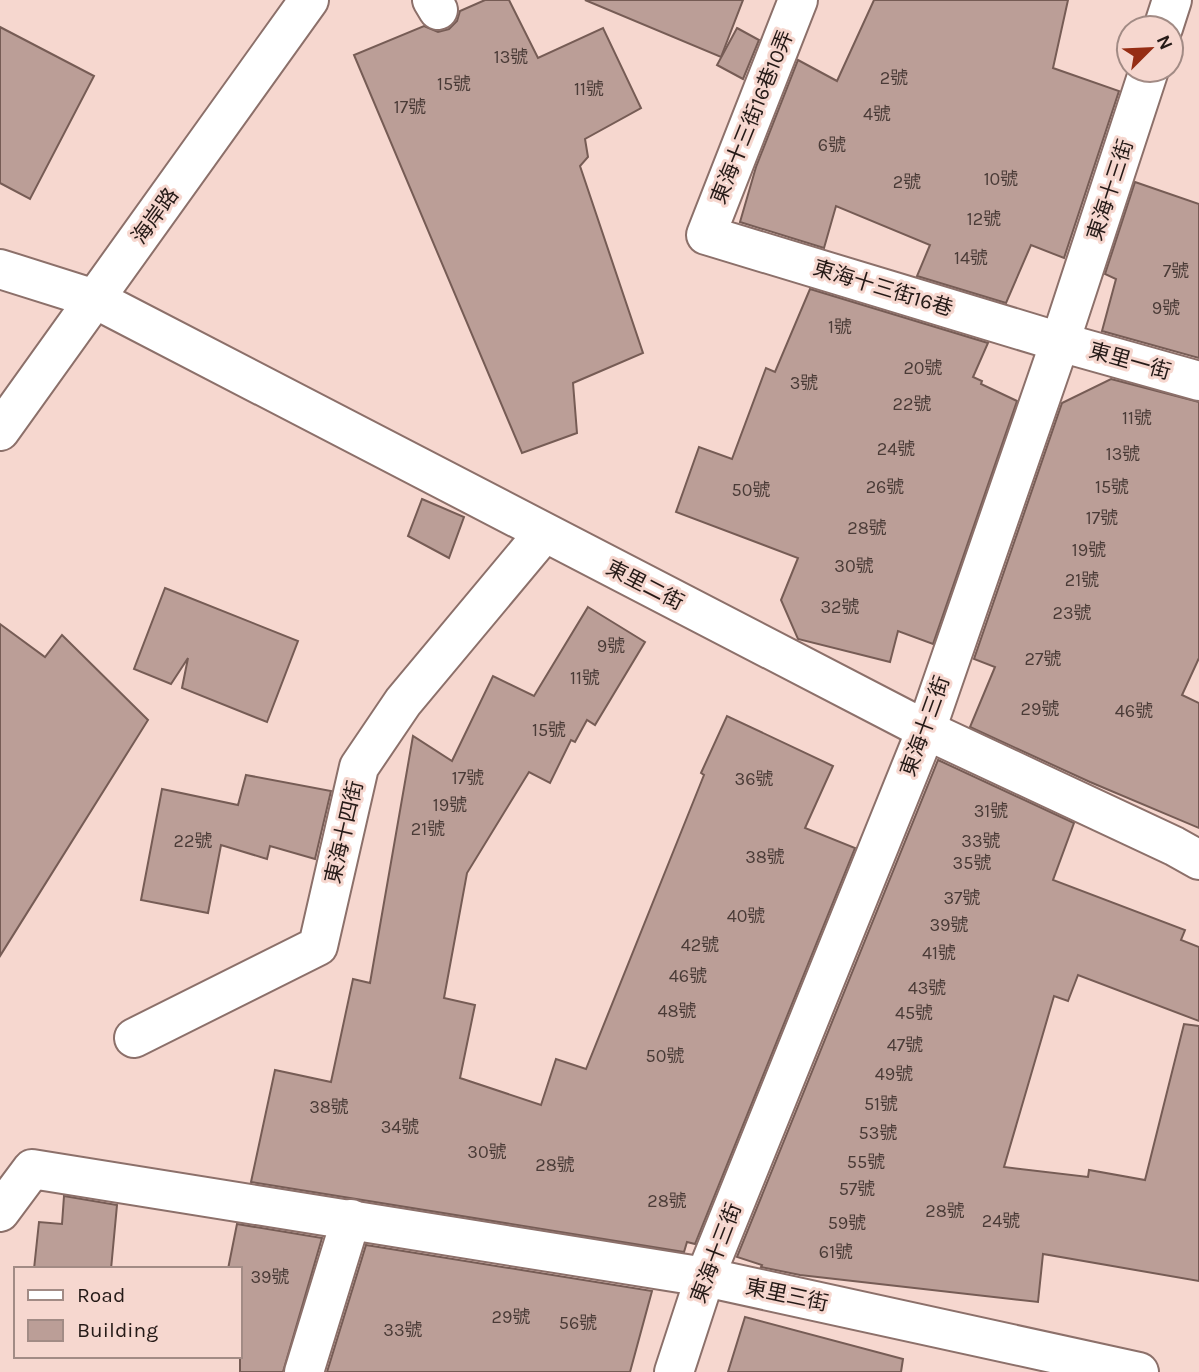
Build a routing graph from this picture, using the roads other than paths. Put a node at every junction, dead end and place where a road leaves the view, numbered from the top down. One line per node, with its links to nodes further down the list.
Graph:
1 (309, 0): 6 (street, 海岸路)
2 (798, 0): 4 (street, 東海十三街16巷10弄)
3 (1144, 84): 7 (street, 東海十三街)
4 (706, 234): 7 (street, 東海十三街16巷)
5 (0, 269): 6 (street, 東里二街)
6 (95, 299): 9 (street, 海岸路); 10 (street, 東里二街)
7 (1060, 342): 8 (street, 東里一街); 11 (street, 東海十三街)
8 (1199, 381)
9 (0, 431)
10 (544, 533): 11 (street, 東里二街); 13 (street, 東海十四街)
11 (926, 730): 12 (street, 東里二街); 16 (street, 東海十三街)
12 (1199, 860)
13 (134, 1038)
14 (0, 1212): 15 (street)
15 (351, 1219): 16 (street, 東里三街); 17 (street)
16 (705, 1277): 18 (street, 東海十三街); 19 (street, 東里三街)
17 (304, 1372)
18 (674, 1372)
19 (1139, 1372)

